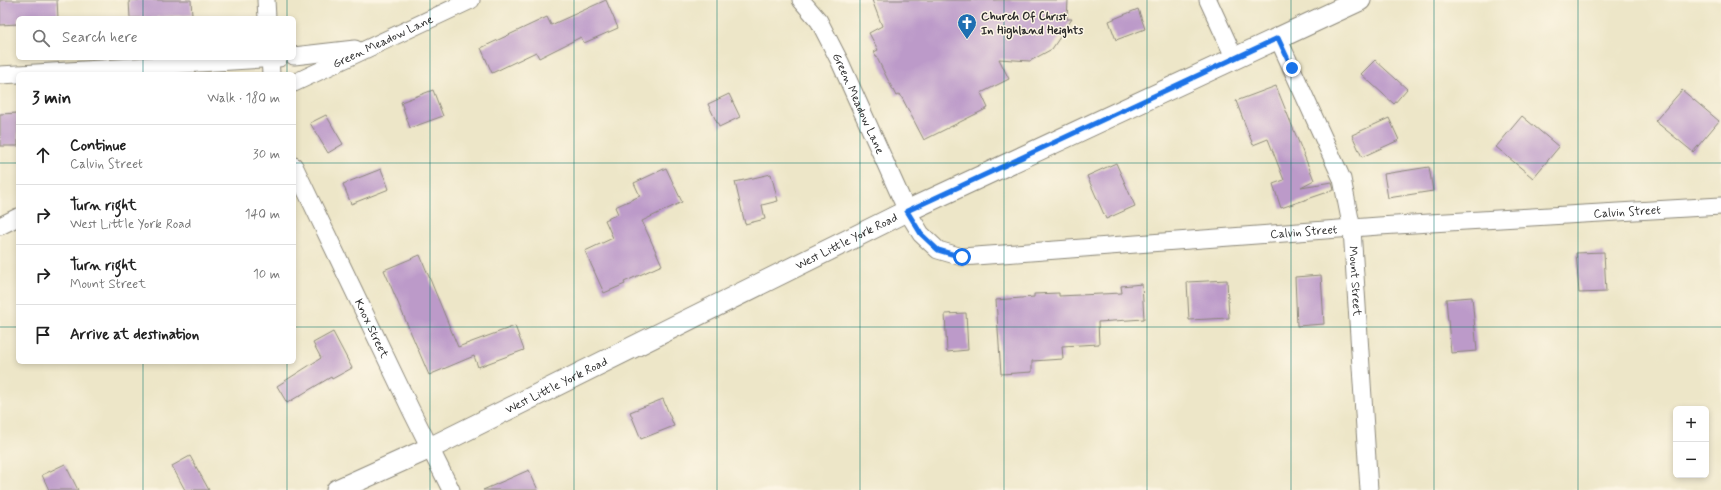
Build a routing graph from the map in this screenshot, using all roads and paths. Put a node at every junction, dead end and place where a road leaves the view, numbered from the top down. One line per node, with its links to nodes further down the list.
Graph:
1 (266, 0): 6 (street)
2 (472, 0): 8 (street, Green Meadow Lane)
3 (801, 0): 18 (street, Green Meadow Lane)
4 (1208, 0): 10 (street)
5 (1360, 0): 7 (street, West Little York Road)
6 (267, 16)
7 (1278, 38): 10 (street, West Little York Road); 21 (street, Mount Street)
8 (370, 48): 9 (street); 15 (street, Green Meadow Lane)
9 (296, 56)
10 (1236, 59): 18 (street, West Little York Road)
11 (272, 62): 12 (street)
12 (61, 72)
13 (16, 74): 14 (street)
14 (0, 75)
15 (296, 82)
16 (296, 170): 22 (street, Knox Street)
17 (1721, 206): 21 (street, Calvin Street)
18 (907, 211): 21 (street, Calvin Street); 22 (street, West Little York Road)
19 (16, 218): 20 (street)
20 (0, 226)
21 (1352, 228): 25 (street, Mount Street)
22 (430, 448): 23 (street, West Little York Road); 24 (street, Knox Street)
23 (338, 490)
24 (451, 490)
25 (1369, 490)

